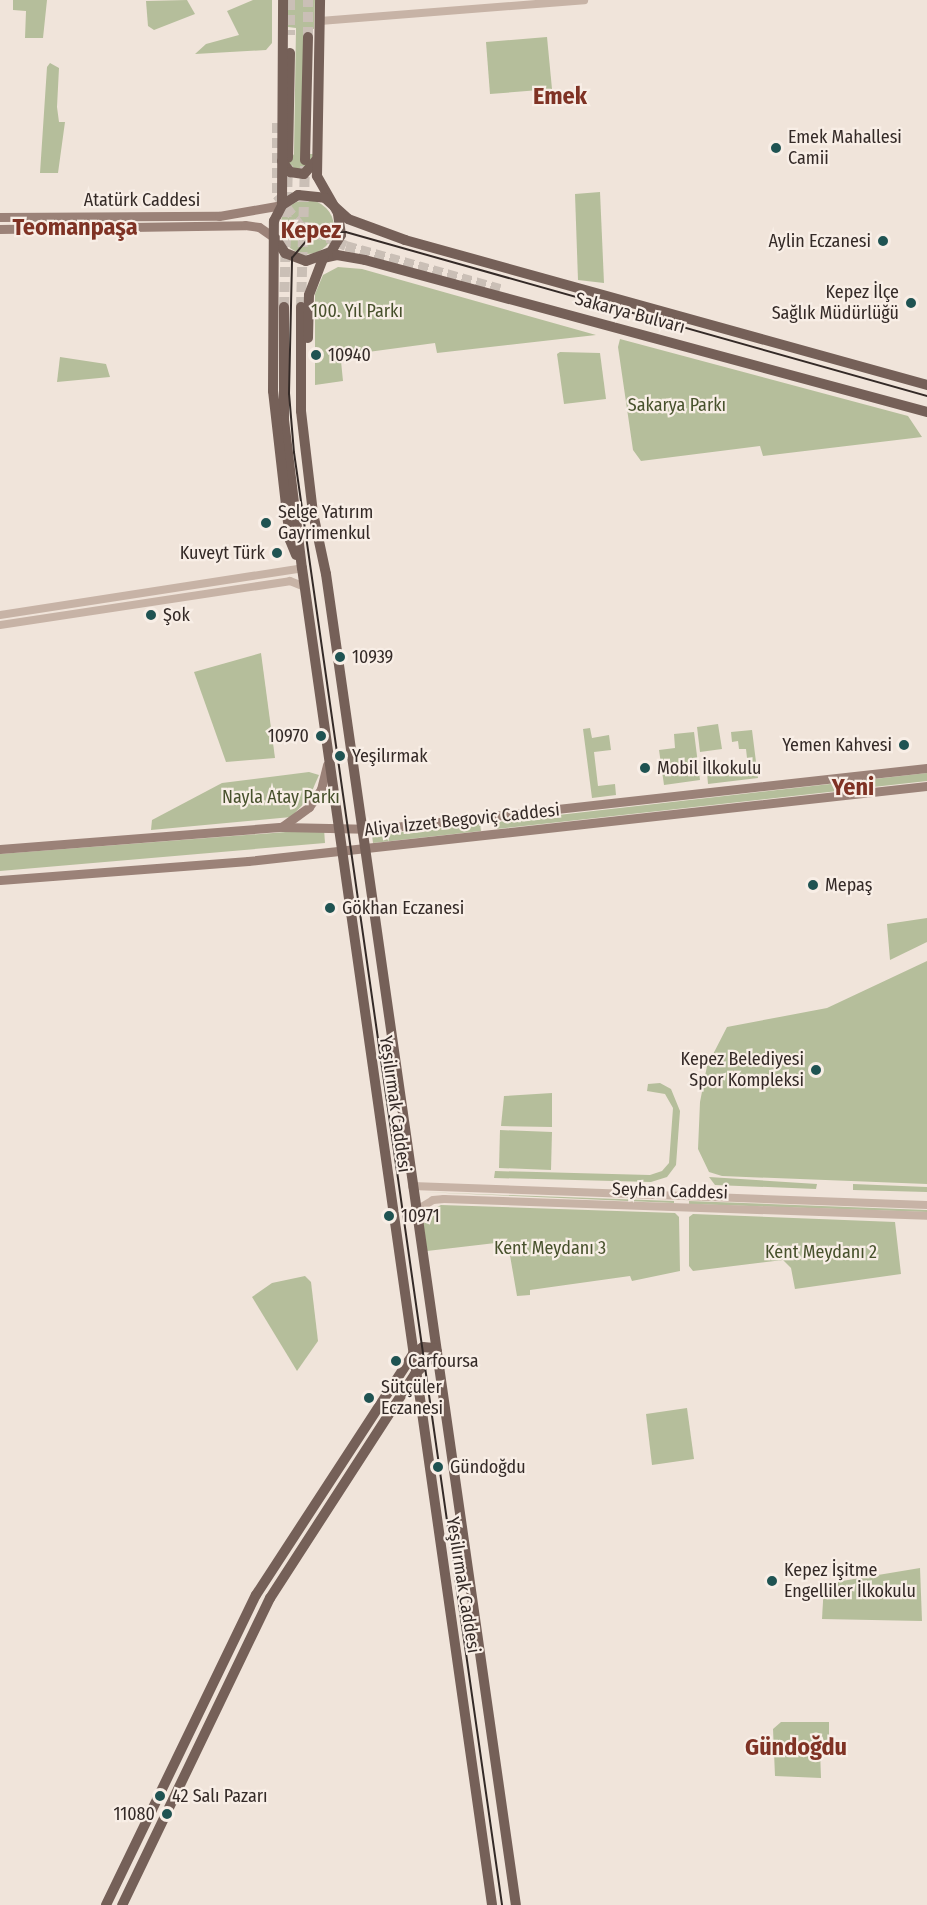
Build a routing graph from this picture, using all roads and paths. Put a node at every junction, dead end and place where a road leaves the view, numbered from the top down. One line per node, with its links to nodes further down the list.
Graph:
1 (284, 0): 7 (main road)
2 (320, 0): 4 (main road)
3 (584, 0): 4 (street)
4 (320, 21): 8 (main road)
5 (290, 35): 9 (main road)
6 (308, 37): 10 (main road)
7 (280, 146): 8 (main road); 12 (main road)
8 (317, 156): 11 (main road)
9 (288, 158)
10 (305, 160)
11 (333, 205): 12 (main road); 16 (main road); 21 (main road, Sakarya Bulvarı)
12 (282, 206): 13 (main road, Atatürk Caddesi); 15 (main road)
13 (0, 217)
14 (0, 229): 15 (main road, Atatürk Caddesi)
15 (276, 239): 16 (main road); 23 (main road)
16 (323, 258): 20 (main road, Sakarya Bulvarı); 24 (main road)
17 (500, 289): 20 (main road)
18 (284, 307): 23 (main road, Yeşilırmak Caddesi)
19 (301, 307): 24 (main road)
20 (654, 335): 22 (main road, Sakarya Bulvarı)
21 (927, 385)
22 (925, 413)
23 (302, 568): 25 (main road, Yeşilırmak Caddesi); 26 (street)
24 (326, 574): 33 (main road, Yeşilırmak Caddesi)
25 (305, 587): 27 (street); 28 (main road, Yeşilırmak Caddesi)
26 (0, 615)
27 (0, 625)
28 (327, 765): 31 (main road, Yeşilırmak Caddesi); 32 (main road)
29 (927, 768): 33 (main road, Aliya İzzet Begoviç Caddesi)
30 (927, 786): 34 (main road, Aliya İzzet Begoviç Caddesi)
31 (337, 825): 32 (main road, Aliya İzzet Begoviç Caddesi); 33 (main road, Aliya İzzet Begoviç Caddesi); 36 (main road, Yeşilırmak Caddesi)
32 (282, 827): 35 (main road, Aliya İzzet Begoviç Caddesi)
33 (362, 828): 34 (main road, Yeşilırmak Caddesi)
34 (365, 848): 36 (main road, Aliya İzzet Begoviç Caddesi); 38 (main road, Yeşilırmak Caddesi)
35 (0, 849)
36 (341, 850): 37 (main road, Aliya İzzet Begoviç Caddesi); 43 (main road, Yeşilırmak Caddesi)
37 (0, 880)
38 (412, 1186): 39 (street, Seyhan Caddesi); 40 (main road, Yeşilırmak Caddesi)
39 (927, 1205)
40 (415, 1211): 41 (street, Seyhan Caddesi); 42 (main road, Yeşilırmak Caddesi)
41 (927, 1216)
42 (437, 1352): 43 (main road); 44 (main road); 48 (main road, Yeşilırmak Caddesi)
43 (413, 1354): 44 (main road, Yeşilırmak Caddesi); 45 (main road)
44 (416, 1374): 46 (main road); 47 (main road, Yeşilırmak Caddesi)
45 (106, 1905)
46 (122, 1905)
47 (492, 1905)
48 (516, 1905)

